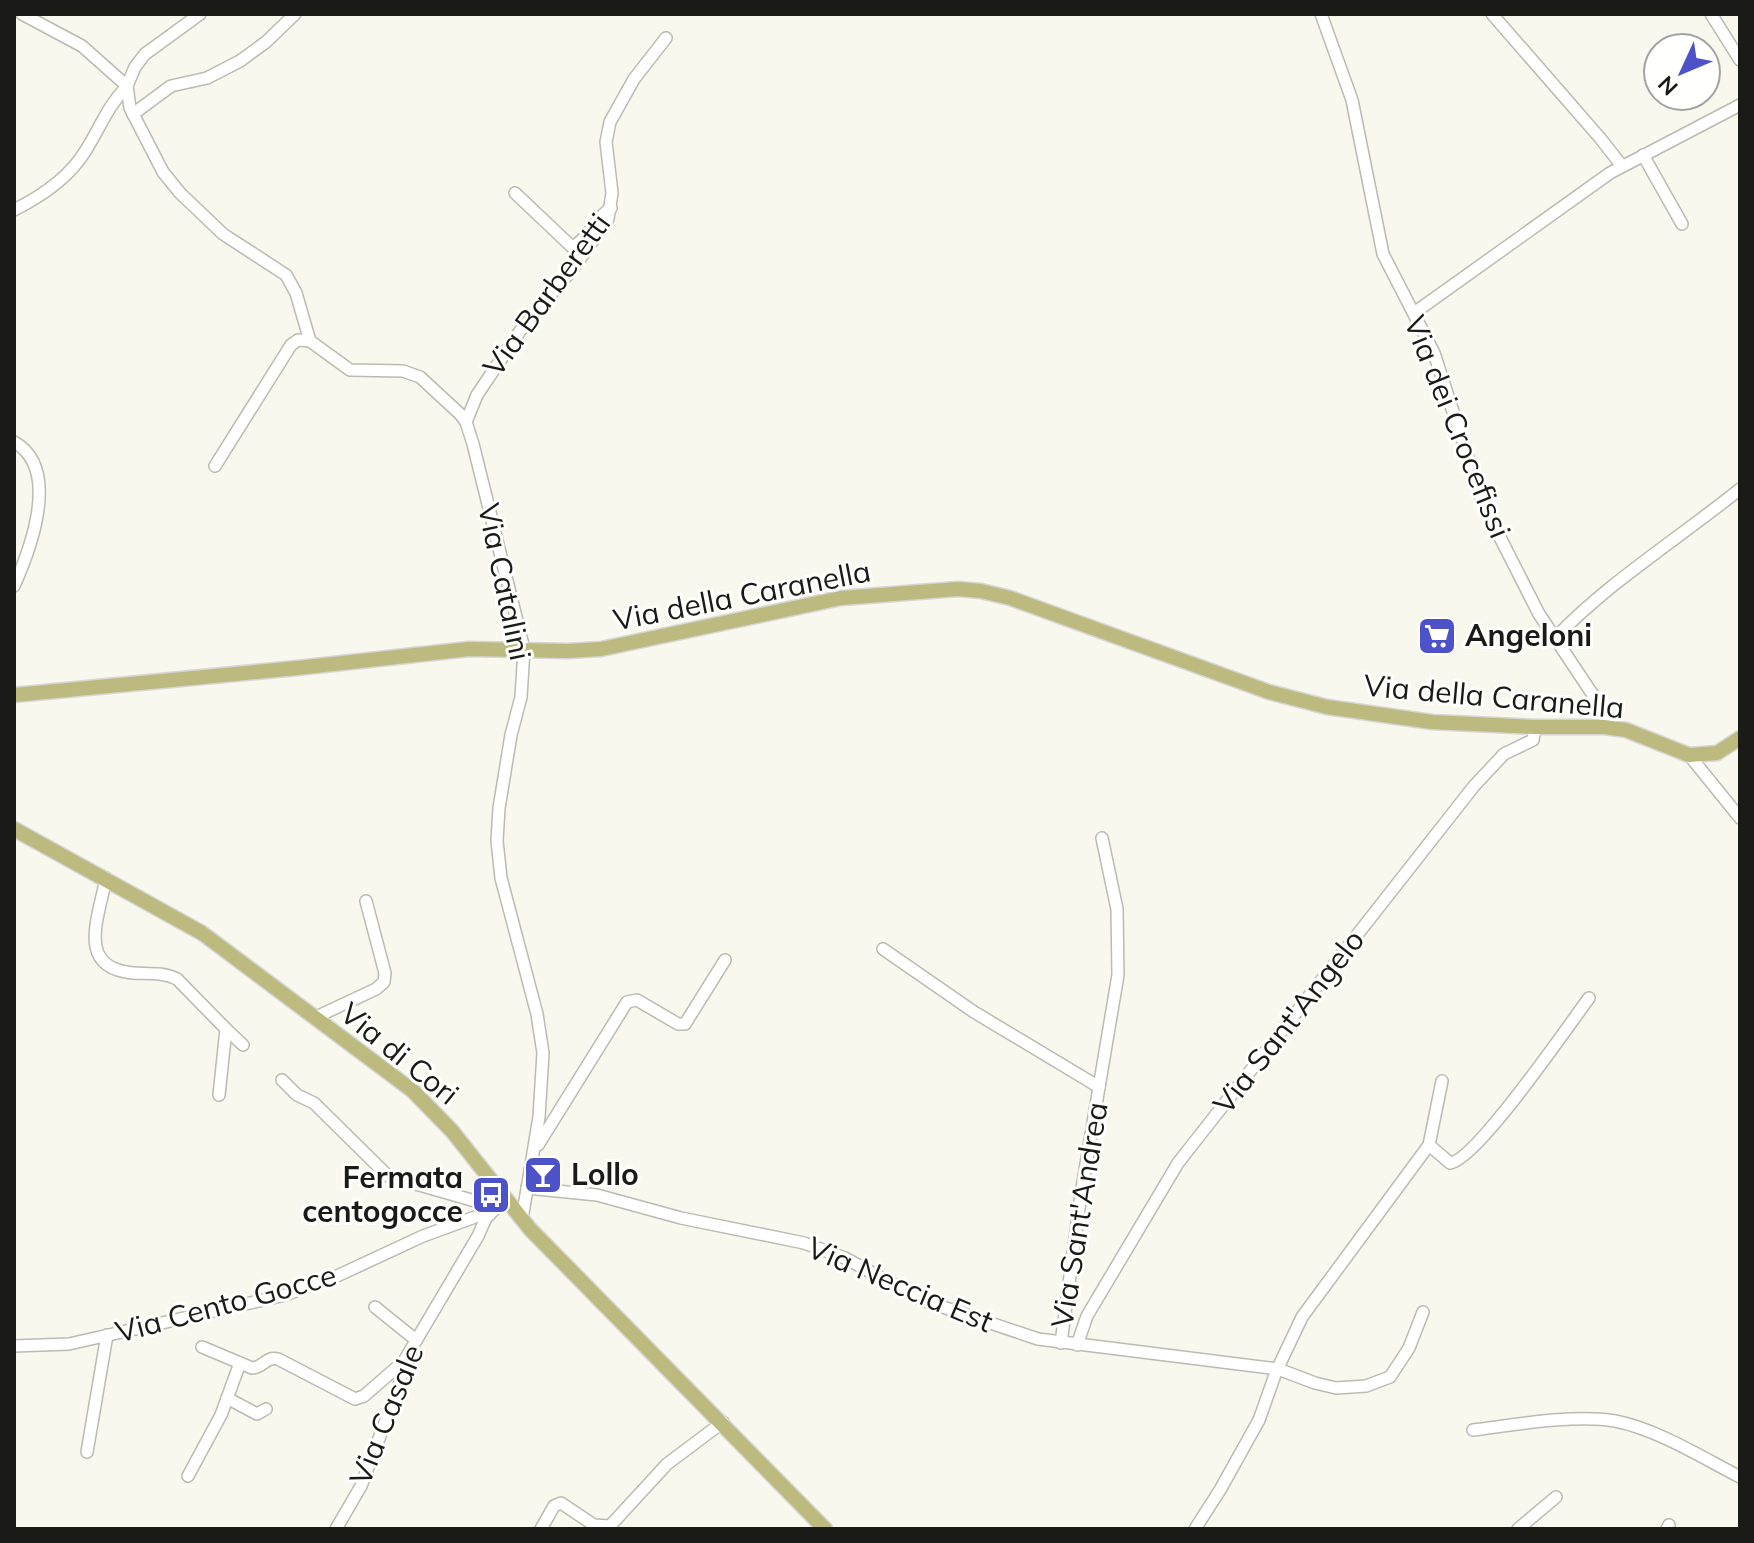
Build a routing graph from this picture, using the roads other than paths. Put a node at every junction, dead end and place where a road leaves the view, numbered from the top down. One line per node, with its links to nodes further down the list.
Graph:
1 (22, 14): 9 (street)
2 (200, 14): 9 (street)
3 (295, 14): 11 (street)
4 (1321, 14): 18 (street, Via dei Crocefissi)
5 (1492, 14): 13 (street)
6 (1711, 14): 8 (street)
7 (666, 38): 15 (street, Via Barberetti)
8 (1740, 60)
9 (127, 86): 11 (street); 16 (street)
10 (1740, 105): 12 (street)
11 (133, 114): 19 (street)
12 (1643, 155): 13 (street); 17 (street)
13 (1622, 166): 18 (street)
14 (515, 193): 15 (street)
15 (612, 208): 20 (street, Via Barberetti)
16 (14, 210)
17 (1682, 224)
18 (1414, 313): 25 (street, Via dei Crocefissi)
19 (310, 341): 20 (street, Via Catalini); 22 (street)
20 (466, 422): 26 (street, Via Catalini)
21 (14, 442): 24 (street)
22 (215, 466)
23 (1740, 489): 25 (street)
24 (14, 586)
25 (1555, 638): 29 (street, Via dei Crocefissi)
26 (524, 649): 27 (main road, Via della Caranella); 28 (main road, Via della Caranella); 48 (street, Via Catalini)
27 (14, 695)
28 (1535, 727): 29 (main road, Via della Caranella); 60 (street, Via Sant'Angelo)
29 (1615, 728): 31 (main road, Via della Caranella)
30 (1740, 738): 31 (main road)
31 (1689, 755): 32 (street)
32 (1740, 818)
33 (14, 829): 35 (main road, Via di Cori)
34 (1102, 838): 45 (street, Via Sant'Andrea)
35 (106, 878): 40 (main road, Via di Cori); 41 (street)
36 (366, 901): 40 (street)
37 (883, 949): 45 (street, Via Sant'Andrea)
38 (725, 960): 48 (street)
39 (1589, 998): 47 (street)
40 (314, 1018): 49 (main road, Via di Cori)
41 (226, 1029): 42 (street); 46 (street)
42 (243, 1045)
43 (282, 1080): 52 (street)
44 (1442, 1081): 47 (street)
45 (1099, 1087): 59 (street, Via Sant'Andrea)
46 (219, 1095)
47 (1429, 1145): 65 (street)
48 (533, 1152): 50 (street, Via Catalini)
49 (495, 1185): 51 (main road, Via di Cori); 52 (street)
50 (527, 1188): 54 (street, Via Catalini); 59 (street, Via Neccia Est)
51 (505, 1199): 53 (street); 54 (main road, Via di Cori)
52 (475, 1201): 53 (street)
53 (480, 1217): 57 (street, Via Cento Gocce); 58 (street, Via Casale)
54 (522, 1219): 68 (main road, Via di Cori)
55 (375, 1307): 58 (street)
56 (1423, 1312): 65 (street, Via Neccia Est)
57 (107, 1335): 61 (street, Via Cento Gocce); 70 (street)
58 (416, 1340): 63 (street, Via Casale)
59 (1061, 1343): 60 (street, Via Neccia Est)
60 (1077, 1345): 65 (street, Via Neccia Est)
61 (14, 1346)
62 (202, 1347): 64 (street)
63 (404, 1361): 64 (street); 75 (street, Via Casale)
64 (240, 1363): 66 (street)
65 (1278, 1369): 78 (street)
66 (227, 1398): 67 (street); 71 (street)
67 (266, 1409)
68 (723, 1422): 74 (street); 77 (main road, Via di Cori)
69 (1473, 1430): 72 (street)
70 (87, 1452)
71 (188, 1476)
72 (1740, 1477)
73 (1556, 1497): 79 (street)
74 (612, 1526): 76 (street)
75 (336, 1529)
76 (541, 1529)
77 (825, 1529)
78 (1195, 1529)
79 (1518, 1529)

